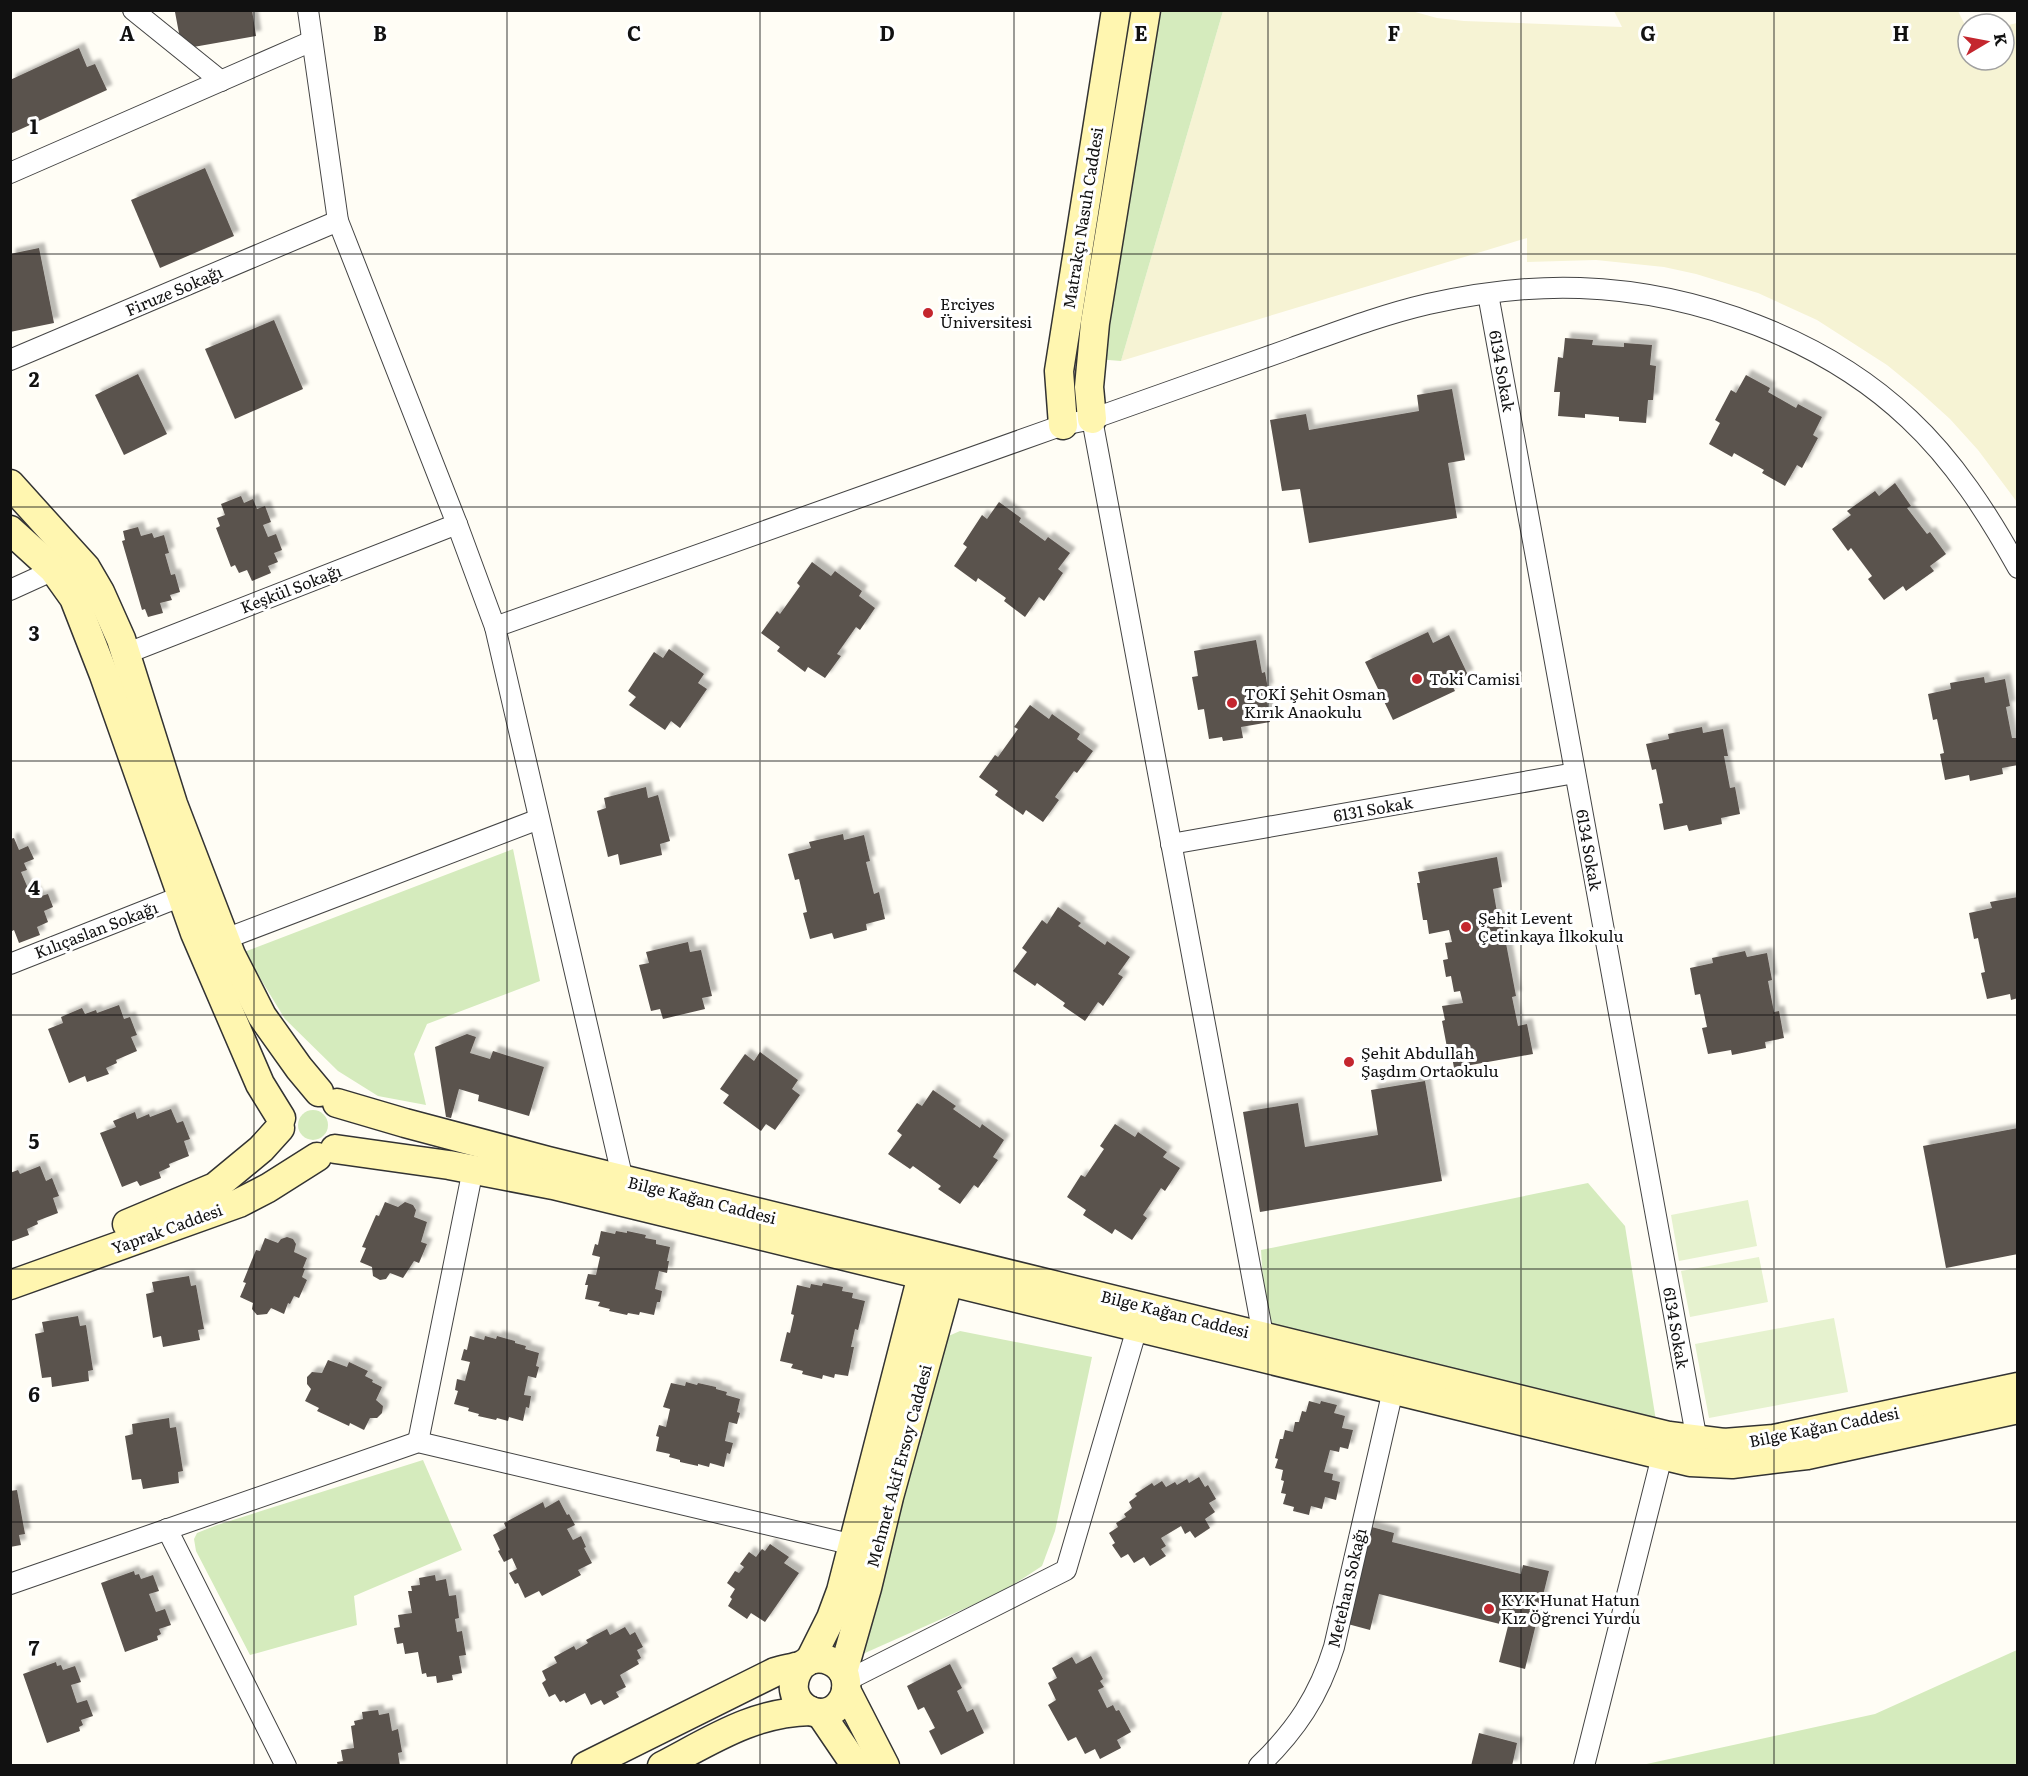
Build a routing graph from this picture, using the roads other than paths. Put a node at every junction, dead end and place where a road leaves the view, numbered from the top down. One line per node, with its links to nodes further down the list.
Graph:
1 (133, 10): 6 (street)
2 (308, 10): 5 (street)
3 (1116, 10): 12 (street, Matrakçı Nasuh Caddesi)
4 (1146, 10): 11 (street, Matrakçı Nasuh Caddesi)
5 (312, 41): 6 (street); 8 (street)
6 (221, 81): 7 (street)
7 (10, 173)
8 (338, 221): 10 (street, Firuze Sokağı); 14 (street)
9 (1488, 294): 11 (street); 16 (street); 21 (street, 6134 Sokak)
10 (10, 360)
11 (1092, 419): 12 (street); 23 (street)
12 (1063, 425): 19 (street)
13 (10, 484): 20 (street)
14 (456, 524): 19 (street); 20 (street, Keşkül Sokağı)
15 (10, 530): 17 (street)
16 (2018, 568)
17 (54, 570): 18 (street); 24 (street)
18 (10, 590)
19 (495, 627): 22 (street)
20 (125, 654): 25 (street)
21 (1575, 773): 23 (street, 6131 Sokak); 40 (street, 6134 Sokak)
22 (539, 819): 25 (street); 31 (street)
23 (1171, 844): 36 (street)
24 (182, 896): 26 (street, Kılıçaslan Sokağı); 28 (street)
25 (225, 939): 27 (street)
26 (10, 964)
27 (328, 1097): 28 (street); 29 (street); 31 (street, Bilge Kağan Caddesi)
28 (281, 1123): 29 (street); 32 (street, Yaprak Caddesi)
29 (326, 1153): 30 (street, Bilge Kağan Caddesi); 34 (street, Yaprak Caddesi)
30 (473, 1169): 33 (street, Bilge Kağan Caddesi); 41 (street)
31 (624, 1180): 33 (street, Bilge Kağan Caddesi)
32 (10, 1264)
33 (938, 1268): 35 (street, Bilge Kağan Caddesi); 36 (street, Bilge Kağan Caddesi); 44 (street, Mehmet Akif Ersoy Caddesi); 47 (street, Mehmet Akif Ersoy Caddesi)
34 (10, 1285)
35 (1137, 1328): 38 (street, Bilge Kağan Caddesi); 47 (street)
36 (1263, 1335): 40 (street, Bilge Kağan Caddesi)
37 (2018, 1387): 40 (street, Bilge Kağan Caddesi)
38 (1393, 1390): 42 (street, Bilge Kağan Caddesi); 54 (street, Metehan Sokağı)
39 (2018, 1409): 42 (street, Bilge Kağan Caddesi)
40 (1696, 1441)
41 (418, 1442): 43 (street); 44 (street)
42 (1662, 1456): 55 (street)
43 (167, 1529): 45 (street); 49 (street)
44 (854, 1545): 46 (street, Mehmet Akif Ersoy Caddesi)
45 (10, 1584)
46 (806, 1663): 47 (street); 48 (street); 50 (street)
47 (845, 1681): 48 (street); 53 (street)
48 (816, 1712): 51 (street); 52 (street)
49 (286, 1766)
50 (586, 1766)
51 (662, 1766)
52 (856, 1766)
53 (885, 1766)
54 (1258, 1766)
55 (1584, 1766)

